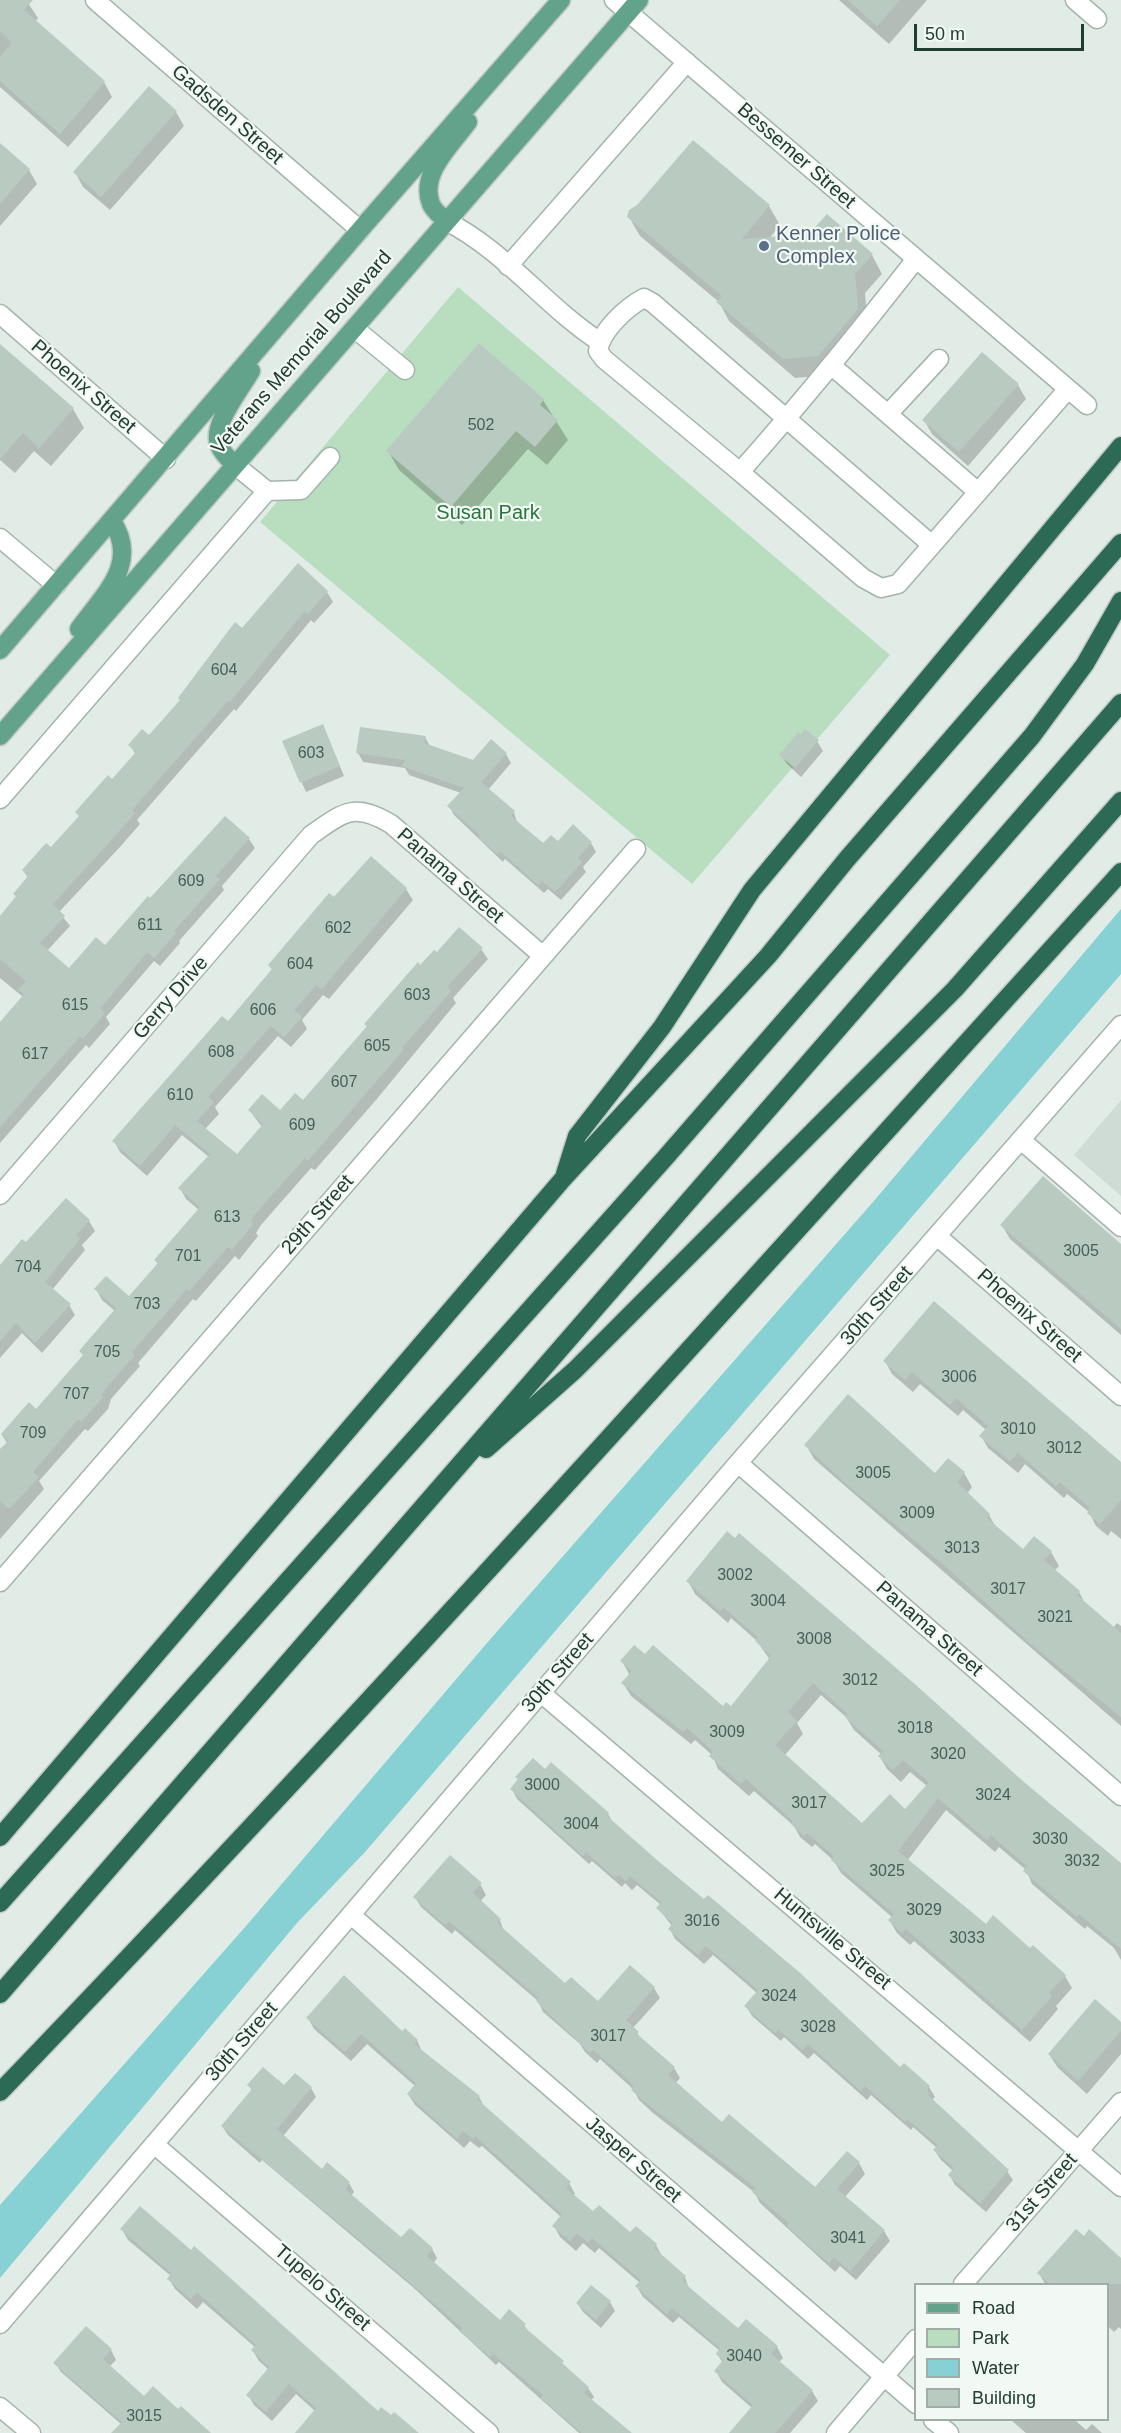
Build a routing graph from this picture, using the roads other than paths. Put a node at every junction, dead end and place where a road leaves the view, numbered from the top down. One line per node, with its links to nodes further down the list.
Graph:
1 (95, 0): 10 (street, Gadsden Street)
2 (561, 0): 7 (main road, Veterans Memorial Boulevard)
3 (614, 0): 5 (street, Bessemer Street)
4 (1075, 0): 6 (street)
5 (634, 6): 8 (street, Bessemer Street); 9 (main road, Veterans Memorial Boulevard)
6 (1097, 18)
7 (526, 40): 9 (main road); 10 (main road, Veterans Memorial Boulevard)
8 (687, 62): 11 (street, Bessemer Street); 12 (street)
9 (446, 221): 12 (street); 14 (main road, Veterans Memorial Boulevard)
10 (360, 230): 15 (main road, Veterans Memorial Boulevard)
11 (916, 259): 18 (street); 20 (street, Bessemer Street)
12 (508, 266): 16 (street)
13 (0, 314): 26 (street, Phoenix Street)
14 (354, 328): 19 (street); 27 (main road, Veterans Memorial Boulevard)
15 (274, 330): 26 (main road, Veterans Memorial Boulevard); 27 (main road)
16 (600, 342): 23 (street); 28 (street)
17 (939, 359): 22 (street)
18 (832, 366): 22 (street); 23 (street)
19 (405, 370)
20 (1068, 389): 21 (street, Bessemer Street); 30 (street)
21 (1087, 405)
22 (888, 414): 30 (street)
23 (785, 420): 28 (street); 34 (street)
24 (1121, 446): 49 (highway)
25 (330, 457): 29 (street)
26 (166, 459): 31 (main road, Veterans Memorial Boulevard)
27 (235, 465): 29 (street); 39 (main road, Veterans Memorial Boulevard)
28 (740, 472): 34 (street)
29 (267, 491): 41 (street)
30 (978, 492): 34 (street)
31 (112, 521): 35 (main road, Veterans Memorial Boulevard); 39 (main road)
32 (0, 538): 35 (street)
33 (1121, 543): 49 (highway)
34 (932, 545)
35 (56, 585): 37 (main road, Veterans Memorial Boulevard)
36 (1121, 601): 60 (highway)
37 (0, 650)
38 (1121, 703): 55 (highway)
39 (19, 713): 40 (main road, Veterans Memorial Boulevard)
40 (0, 736)
41 (0, 799)
42 (1121, 801): 55 (highway)
43 (350, 812): 46 (street, Panama Street); 50 (street, Gerry Drive)
44 (636, 849): 46 (street, 29th Street)
45 (1121, 872): 63 (highway)
46 (543, 956): 56 (street, 29th Street)
47 (1121, 1025): 48 (street, 30th Street)
48 (1021, 1140): 51 (street); 52 (street, 30th Street)
49 (562, 1180): 59 (highway)
50 (0, 1195)
51 (1121, 1227)
52 (938, 1236): 53 (street, Phoenix Street); 54 (street, 30th Street)
53 (1121, 1396)
54 (738, 1463): 57 (street, 30th Street); 58 (street, Panama Street)
55 (439, 1490): 62 (highway)
56 (0, 1582)
57 (542, 1693): 61 (street, 30th Street); 66 (street, Huntsville Street)
58 (1121, 1796)
59 (0, 1836)
60 (0, 1903)
61 (351, 1915): 65 (street, 30th Street); 71 (street, Jasper Street)
62 (0, 1994)
63 (0, 2092)
64 (1121, 2102): 66 (street, 31st Street)
65 (154, 2144): 69 (street, 30th Street); 76 (street, Tupelo Street)
66 (1079, 2150): 67 (street, Huntsville Street); 68 (street, 31st Street)
67 (1121, 2187)
68 (964, 2283)
69 (0, 2325)
70 (914, 2340): 71 (street)
71 (884, 2376): 72 (street, Jasper Street); 77 (street)
72 (914, 2403)
73 (0, 2407): 75 (street)
74 (934, 2421): 78 (street)
75 (31, 2433)
76 (489, 2433)
77 (836, 2433)
78 (949, 2433)

